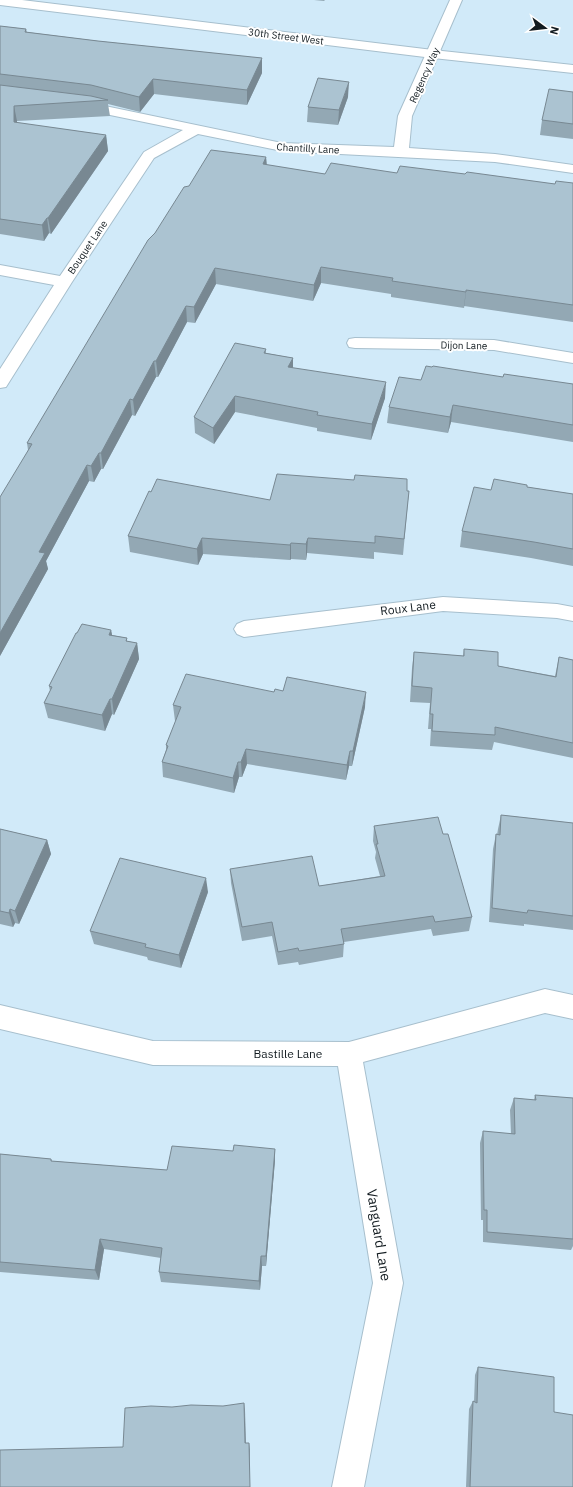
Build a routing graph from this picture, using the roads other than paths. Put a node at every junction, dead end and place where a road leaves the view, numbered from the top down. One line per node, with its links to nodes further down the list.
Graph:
1 (456, 0): 3 (street, Regency Way)
2 (0, 2): 3 (street, 30th Street West)
3 (433, 54): 4 (street, 30th Street West); 7 (street, Regency Way)
4 (573, 69)
5 (70, 103): 6 (street, Chantilly Lane)
6 (194, 130): 7 (street, Chantilly Lane); 10 (street, Bouquet Lane)
7 (401, 152): 8 (street, Chantilly Lane)
8 (573, 169)
9 (0, 270): 10 (street)
10 (64, 282): 13 (street, Bouquet Lane)
11 (354, 343): 12 (street, Dijon Lane)
12 (573, 358)
13 (0, 383)
14 (573, 614): 15 (street, Roux Lane)
15 (244, 629)
16 (573, 1007): 18 (street, Bastille Lane)
17 (0, 1017): 18 (street, Bastille Lane)
18 (349, 1054): 19 (street, Vanguard Lane)
19 (348, 1487)

